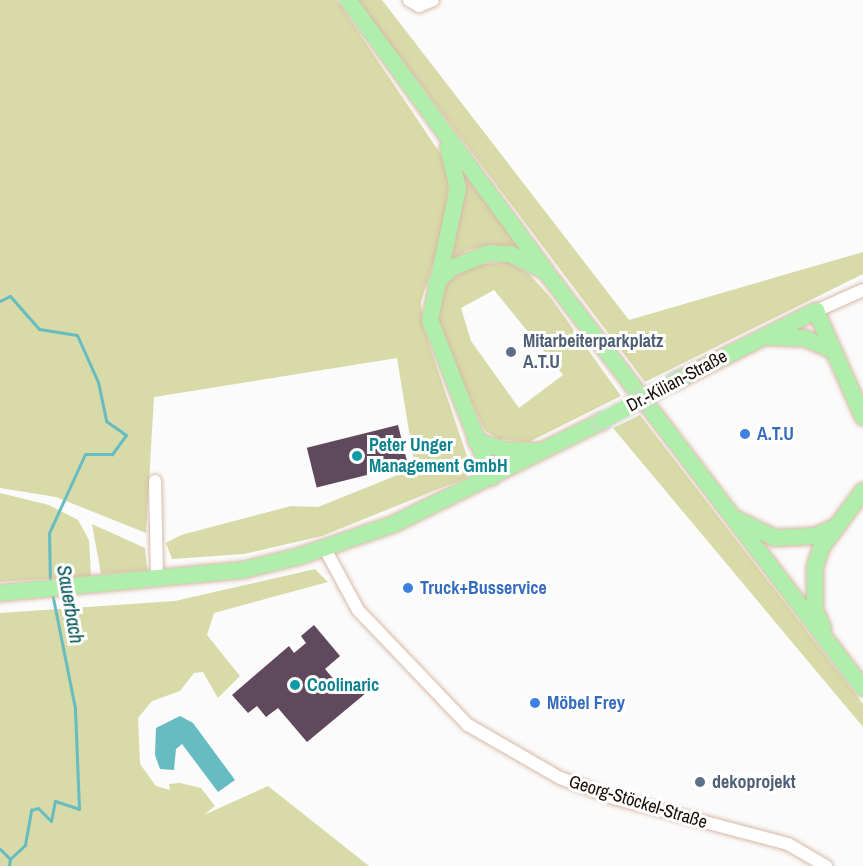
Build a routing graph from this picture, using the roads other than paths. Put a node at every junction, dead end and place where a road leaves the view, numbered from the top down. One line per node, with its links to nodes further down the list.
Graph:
1 (348, 0): 4 (main road)
2 (409, 0): 3 (street)
3 (433, 0)
4 (442, 133): 5 (main road); 6 (main road)
5 (546, 272): 6 (main road); 17 (main road)
6 (436, 284): 12 (main road)
7 (863, 290): 8 (street, Dr.-Kilian-Straße)
8 (816, 311): 9 (main road, Dr.-Kilian-Straße); 10 (main road)
9 (760, 338): 10 (main road); 13 (main road, Dr.-Kilian-Straße, bridge)
10 (832, 351): 11 (main road)
11 (863, 417)
12 (477, 441): 13 (main road); 14 (main road)
13 (543, 451): 14 (main road, Dr.-Kilian-Straße)
14 (492, 477): 19 (main road, Dr.-Kilian-Straße)
15 (155, 482): 20 (street)
16 (863, 492): 18 (main road)
17 (730, 516): 18 (main road); 22 (main road)
18 (841, 525): 22 (main road)
19 (325, 549): 20 (main road, Dr.-Kilian-Straße); 24 (street, Georg-Stöckel-Straße)
20 (157, 580): 21 (main road, Dr.-Kilian-Straße)
21 (0, 593)
22 (834, 653): 23 (main road)
23 (863, 688)
24 (826, 866)

